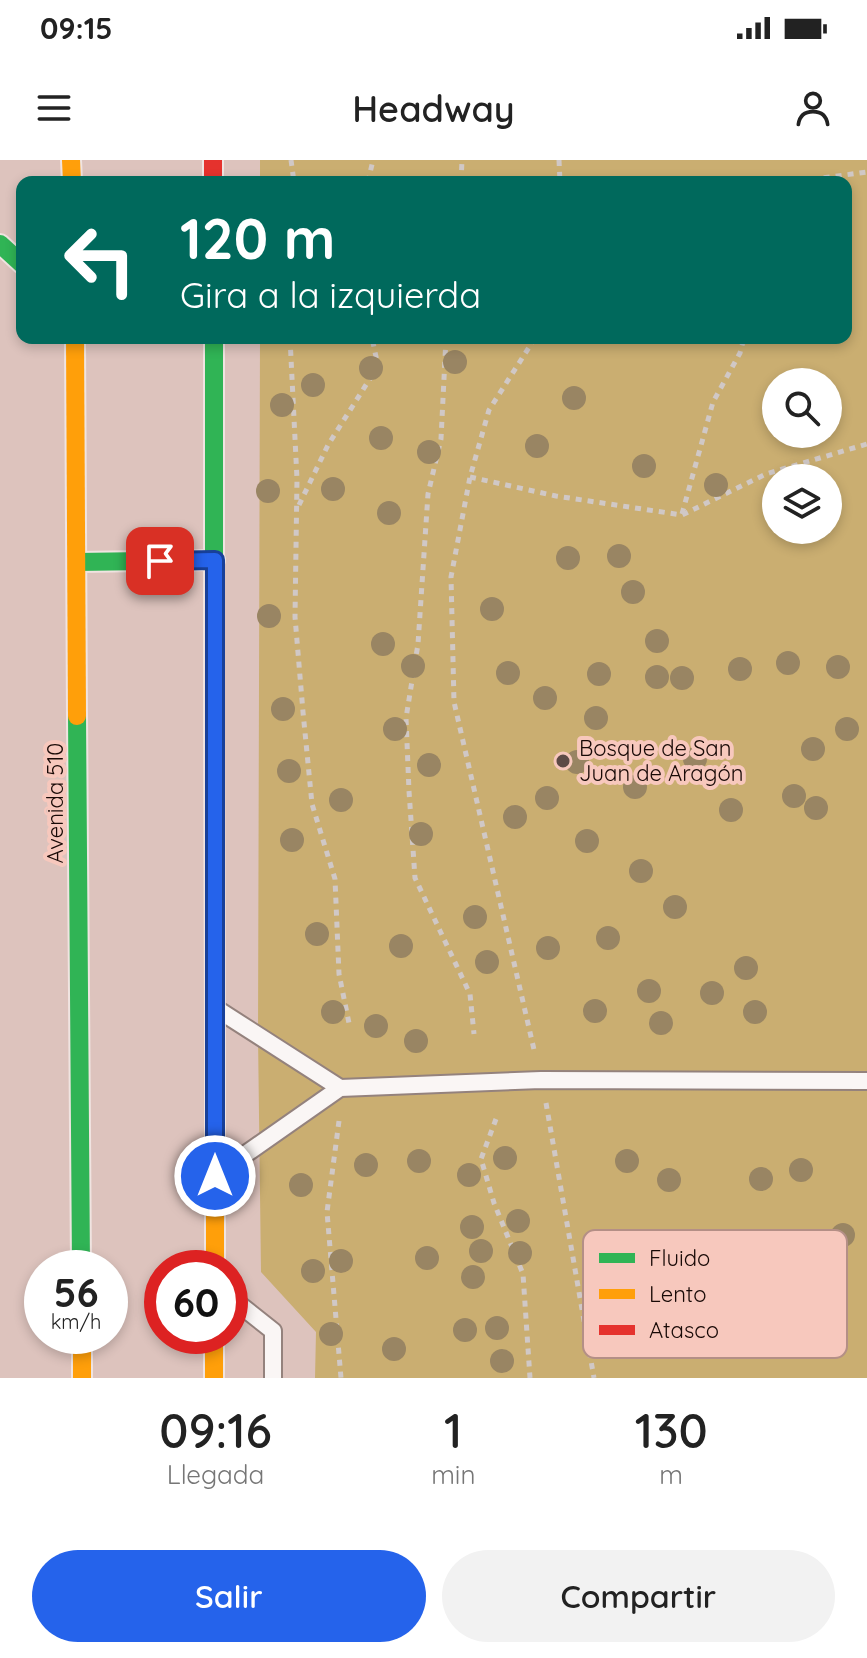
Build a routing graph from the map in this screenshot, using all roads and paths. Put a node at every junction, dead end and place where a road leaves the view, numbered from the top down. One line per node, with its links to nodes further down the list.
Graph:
1 (867, 172): 2 (path)
2 (837, 176)
3 (0, 244): 4 (main road)
4 (16, 259)
5 (75, 344): 17 (main road, Avenida 510)
6 (214, 344): 16 (main road)
7 (290, 344): 14 (path)
8 (373, 344): 14 (path)
9 (446, 344): 20 (path)
10 (531, 344): 13 (path)
11 (742, 344): 15 (path)
12 (867, 444): 15 (path)
13 (470, 477): 15 (path); 21 (path)
14 (297, 510): 19 (path)
15 (682, 515)
16 (215, 560): 17 (main road); 18 (main road)
17 (77, 562): 27 (main road, Avenida 510)
18 (216, 1008): 23 (lane); 26 (main road)
19 (350, 1028)
20 (474, 1034)
21 (541, 1080): 22 (lane); 23 (lane); 30 (path)
22 (867, 1081)
23 (340, 1088): 26 (lane)
24 (496, 1119): 38 (path)
25 (339, 1120): 37 (path)
26 (215, 1176): 28 (main road)
27 (81, 1250)
28 (215, 1250)
29 (248, 1311): 36 (lane)
30 (583, 1316)
31 (82, 1354): 34 (main road)
32 (214, 1354): 35 (main road)
33 (590, 1358): 39 (path)
34 (82, 1378)
35 (214, 1378)
36 (273, 1378)
37 (341, 1378)
38 (530, 1378)
39 (594, 1378)

